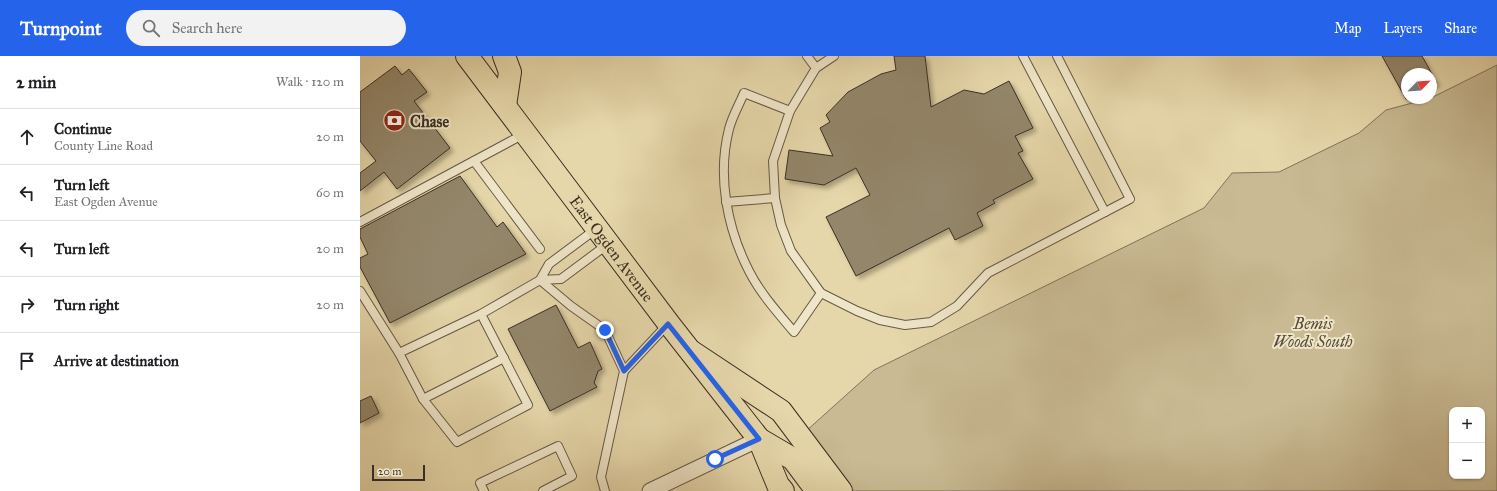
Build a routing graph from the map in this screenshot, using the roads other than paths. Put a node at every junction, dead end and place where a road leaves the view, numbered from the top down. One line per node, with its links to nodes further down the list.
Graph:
1 (467, 56): 8 (main road, East Ogden Avenue)
2 (504, 56): 8 (main road)
3 (807, 56): 7 (lane)
4 (834, 56): 7 (lane)
5 (1023, 56): 14 (lane)
6 (1057, 56): 14 (lane)
7 (816, 68): 9 (lane)
8 (505, 106): 10 (main road, East Ogden Avenue)
9 (790, 111): 12 (lane); 13 (lane)
10 (524, 133): 11 (lane); 16 (main road, East Ogden Avenue)
11 (474, 161): 15 (lane); 17 (lane)
12 (775, 198): 13 (lane); 20 (lane)
13 (726, 202): 20 (lane)
14 (1105, 212): 20 (lane)
15 (360, 222)
16 (603, 236): 18 (lane); 18 (lane); 22 (main road, East Ogden Avenue)
17 (540, 249)
18 (540, 280): 21 (lane); 26 (lane)
19 (360, 291): 24 (lane)
20 (821, 293)
21 (481, 314): 24 (lane); 25 (lane)
22 (668, 324): 23 (main road, East Ogden Avenue); 26 (lane)
23 (692, 352): 28 (main road, East Ogden Avenue); 35 (main road)
24 (399, 353): 27 (lane)
25 (504, 358): 27 (lane); 27 (lane)
26 (624, 371): 31 (lane)
27 (423, 400)
28 (759, 439): 32 (street); 33 (main road, East Ogden Avenue); 34 (main road, East Ogden Avenue)
29 (484, 491): 30 (lane)
30 (543, 491)
31 (605, 491)
32 (650, 491)
33 (783, 491)
34 (817, 491)
35 (841, 491)

